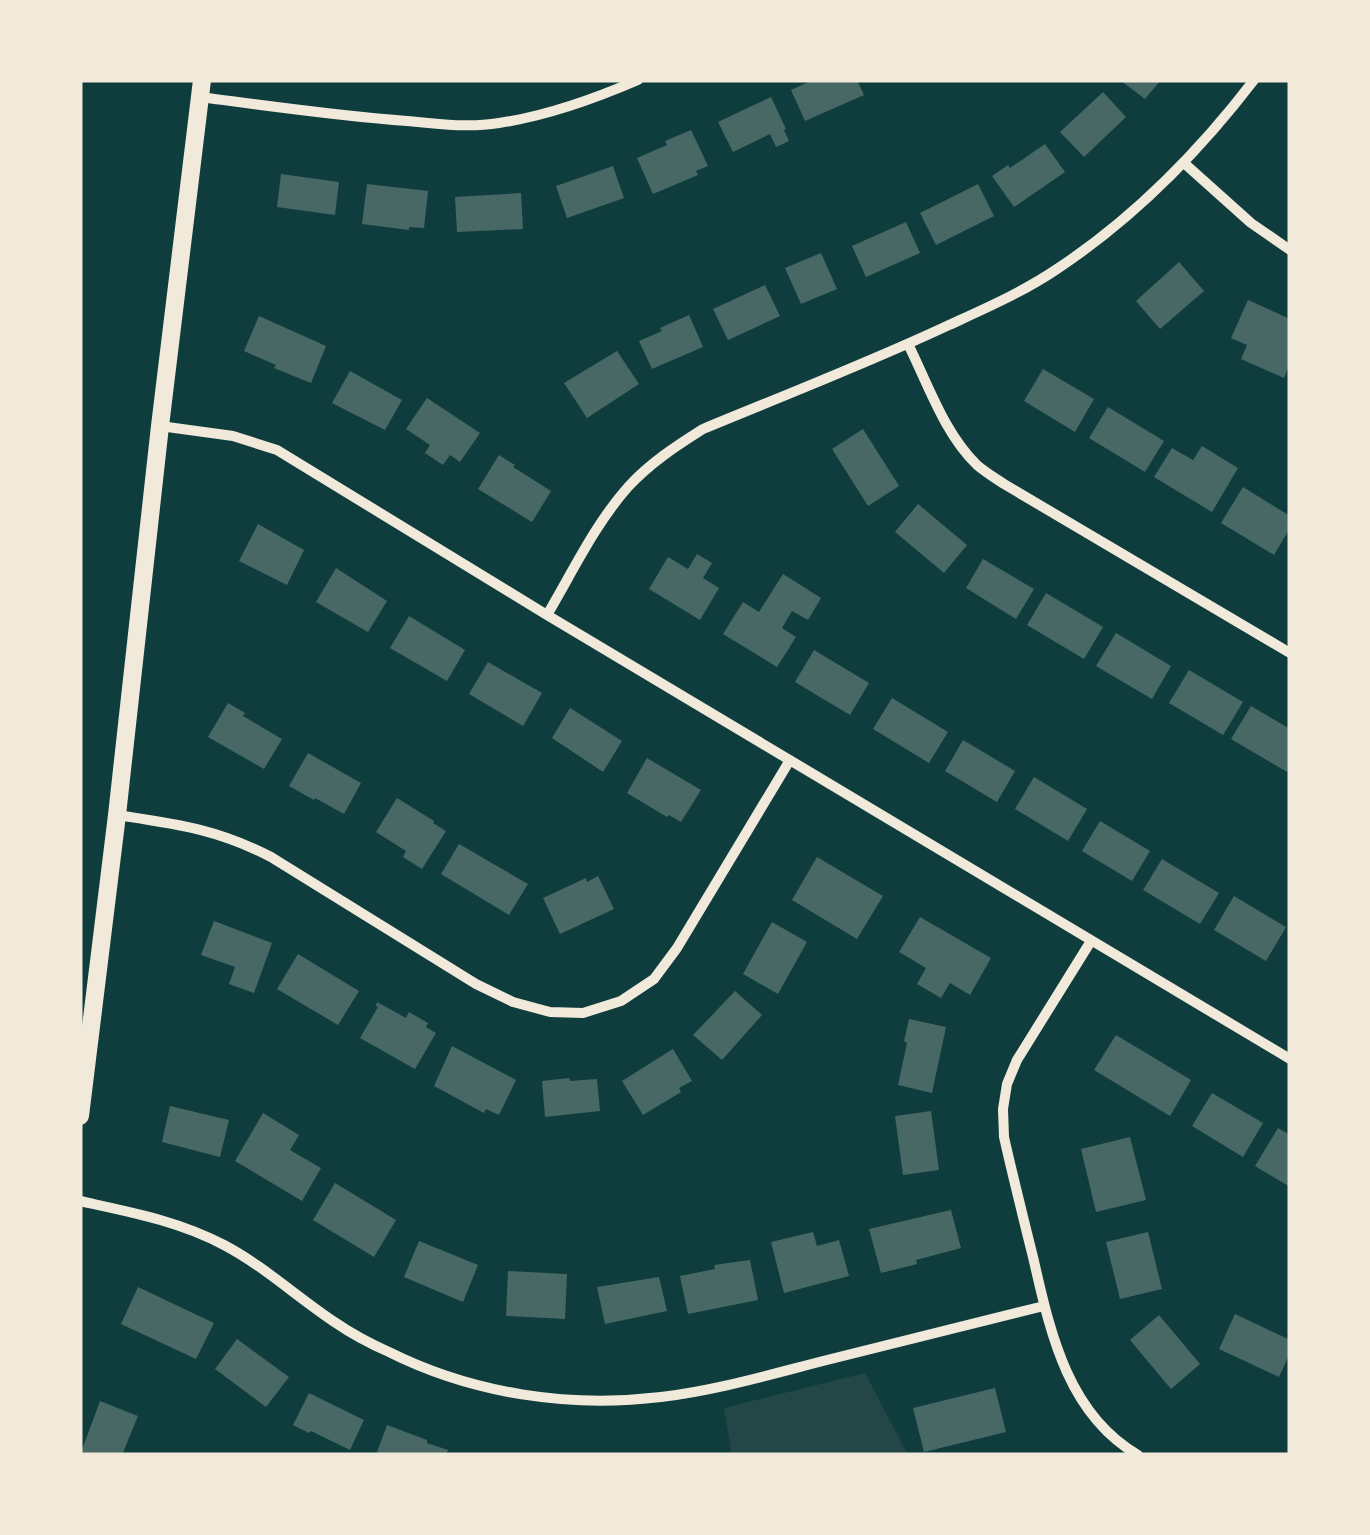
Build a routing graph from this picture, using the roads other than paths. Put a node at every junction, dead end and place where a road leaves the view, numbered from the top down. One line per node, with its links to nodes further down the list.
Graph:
1 (638, 80): 3 (street)
2 (1254, 80): 4 (street)
3 (201, 88): 7 (main road)
4 (1184, 163): 5 (street); 6 (street)
5 (1290, 250)
6 (908, 344): 8 (street); 9 (street)
7 (160, 426): 8 (street); 11 (main road)
8 (547, 615): 10 (street)
9 (1290, 653)
10 (790, 760): 11 (street); 12 (street)
11 (118, 815): 14 (main road)
12 (1091, 940): 13 (street); 16 (street)
13 (1290, 1059)
14 (80, 1116)
15 (80, 1201): 16 (street)
16 (1044, 1306): 17 (street)
17 (1138, 1455)

